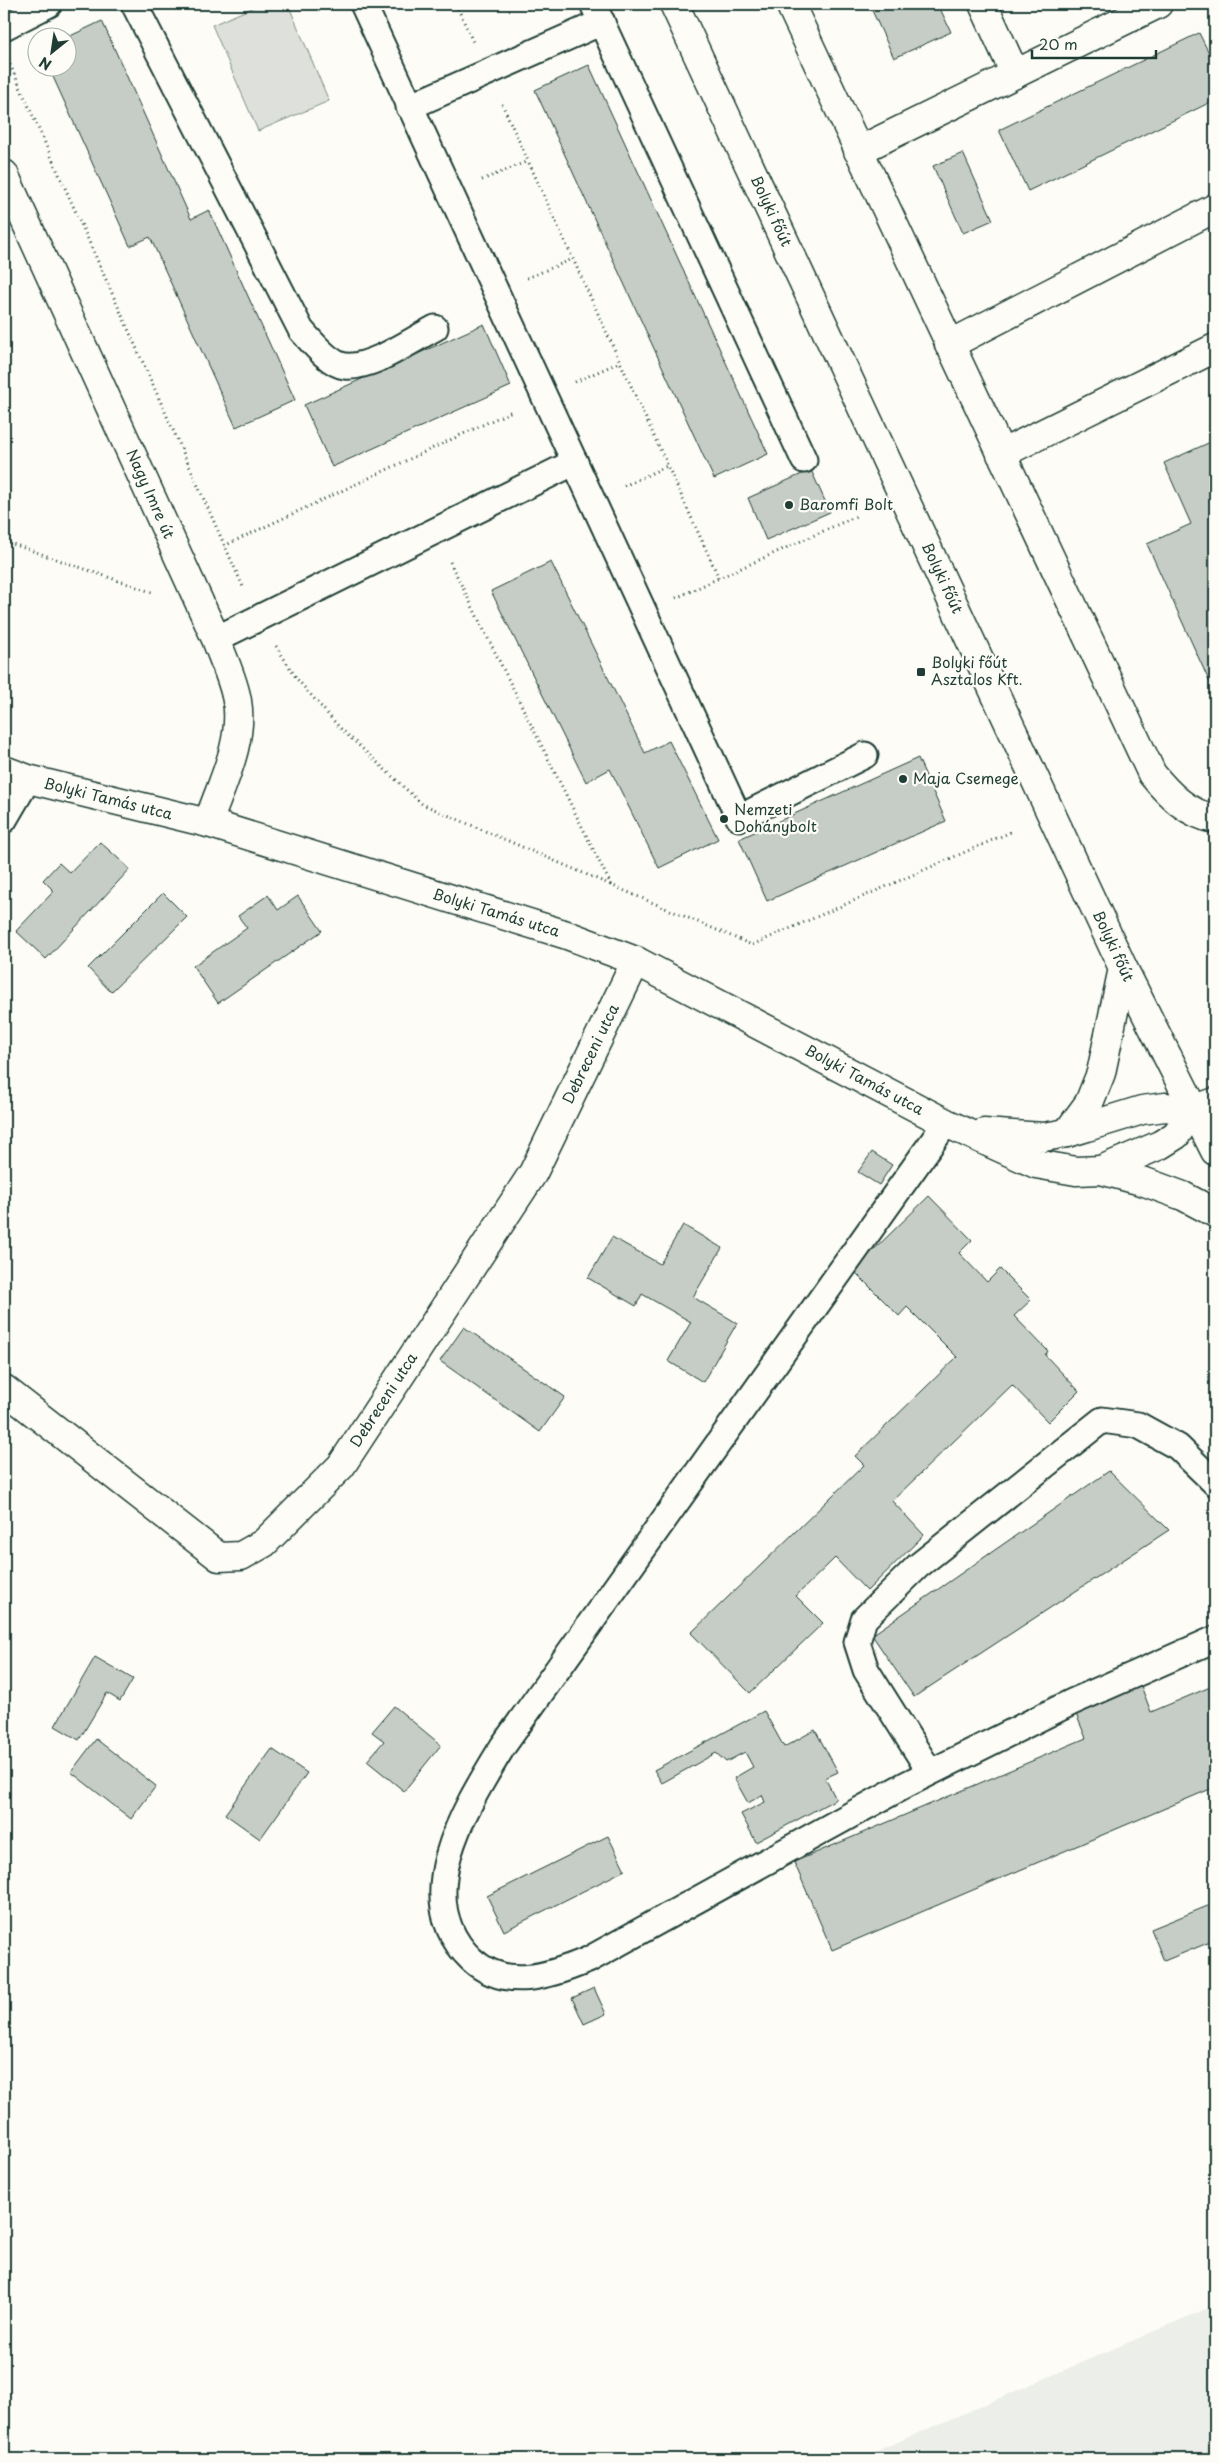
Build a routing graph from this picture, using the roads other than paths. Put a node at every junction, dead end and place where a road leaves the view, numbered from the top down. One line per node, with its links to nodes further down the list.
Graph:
1 (49, 4): 9 (lane)
2 (134, 4): 15 (lane)
3 (363, 4): 11 (lane)
4 (674, 4): 28 (street, Bolyki főút)
5 (790, 4): 12 (street)
6 (982, 4): 10 (street)
7 (1158, 4): 10 (street)
8 (597, 13): 11 (lane); 19 (lane)
9 (4, 27)
10 (1015, 74): 12 (street)
11 (409, 107): 20 (lane)
12 (858, 151): 16 (street)
13 (4, 174): 21 (street, Nagy Imre út)
14 (1215, 208): 16 (street)
15 (434, 328)
16 (949, 344): 18 (street)
17 (1215, 348): 18 (street)
18 (1001, 454): 24 (street)
19 (804, 460)
20 (575, 462): 21 (lane); 22 (lane)
21 (216, 640): 26 (street, Nagy Imre út)
22 (865, 755)
23 (16, 775): 25 (lane); 26 (street, Bolyki Tamás utca)
24 (1215, 819)
25 (4, 820)
26 (208, 823): 27 (street, Bolyki Tamás utca)
27 (636, 961): 30 (street, Bolyki Tamás utca); 35 (street, Debreceni utca)
28 (1122, 968): 29 (street, Bolyki főút); 31 (street)
29 (1204, 1106): 31 (street, Bolyki Tamás utca); 32 (street, Bolyki főút); 33 (street, Bolyki Tamás utca)
30 (953, 1127): 31 (street, Bolyki Tamás utca); 33 (street, Bolyki Tamás utca); 38 (lane)
31 (1067, 1133)
32 (1215, 1150)
33 (1101, 1170): 34 (street, Bolyki Tamás utca)
34 (1215, 1213)
35 (4, 1389)
36 (1215, 1483): 38 (lane)
37 (1215, 1639): 38 (lane)
38 (930, 1772)

